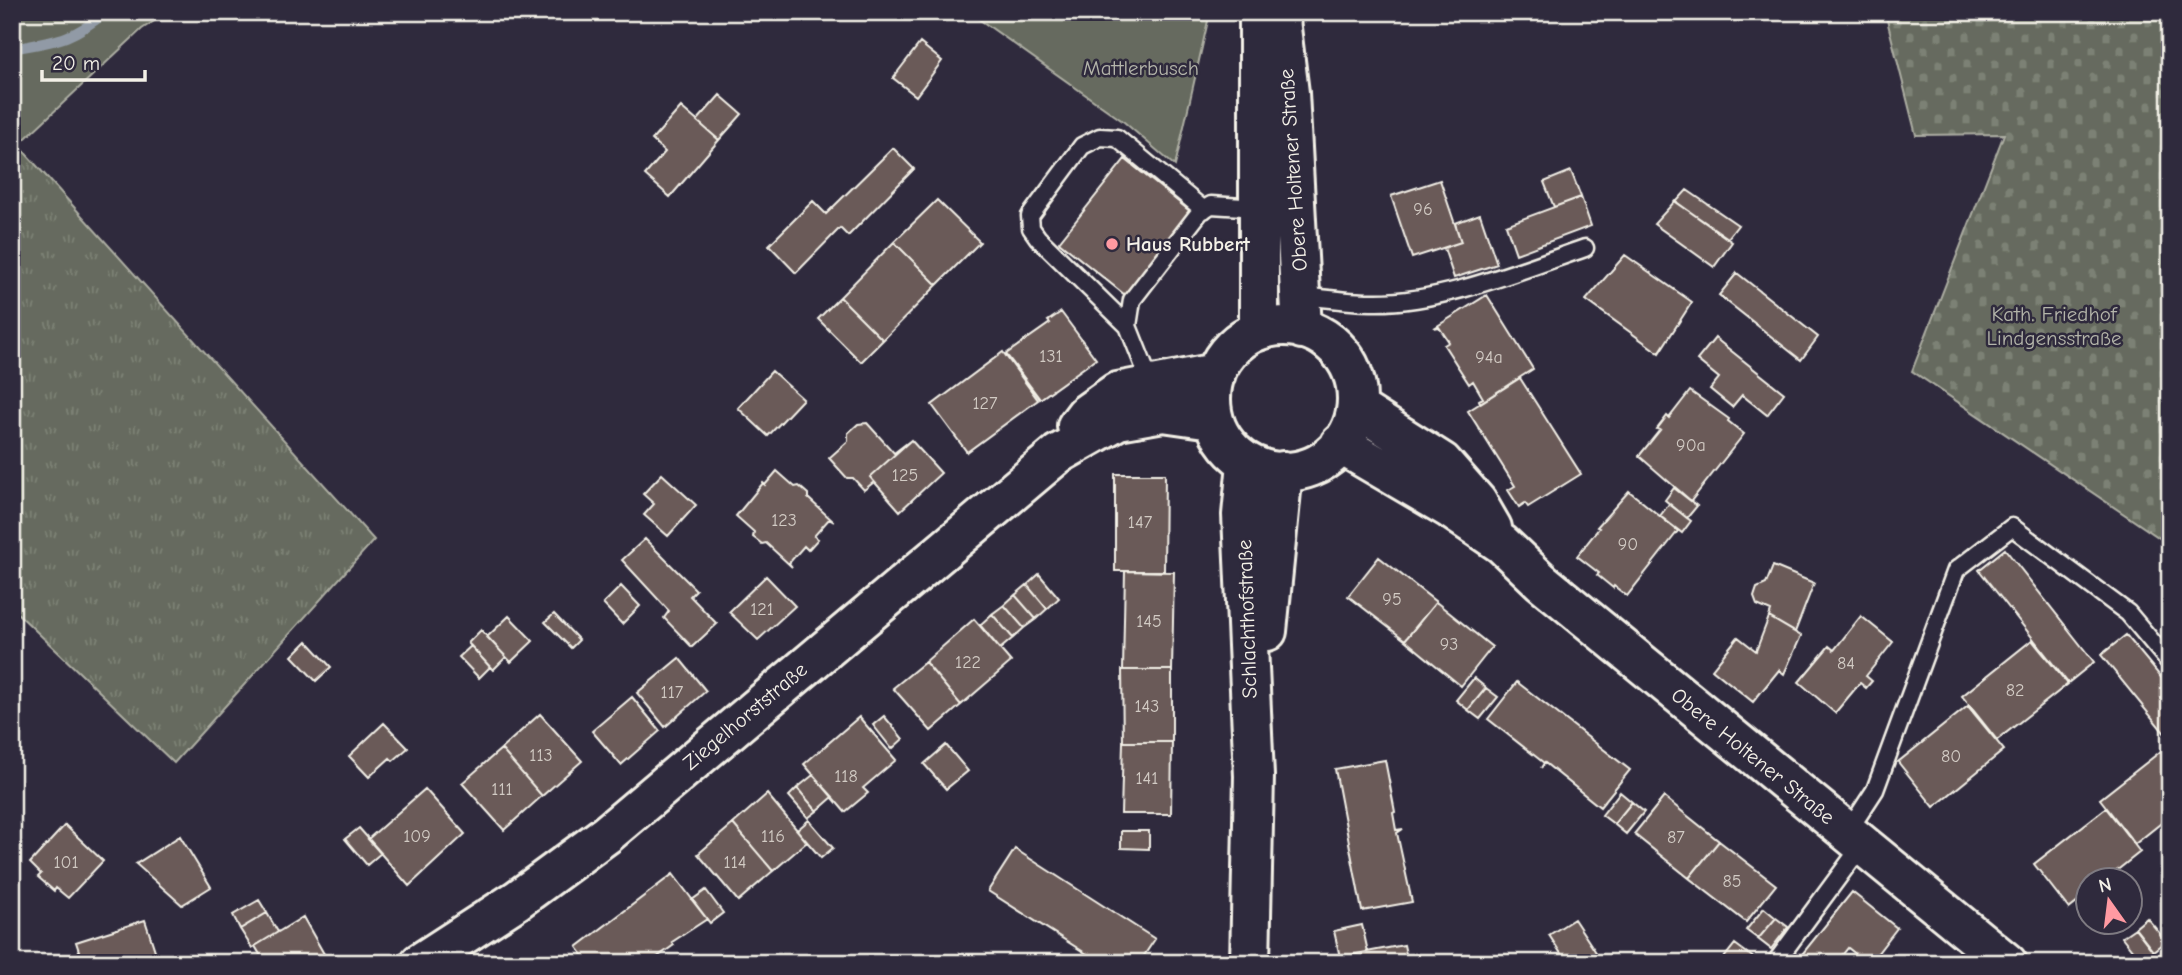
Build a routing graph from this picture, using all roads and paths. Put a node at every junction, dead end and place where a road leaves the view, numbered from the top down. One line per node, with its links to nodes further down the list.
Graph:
1 (1259, 12): 3 (street, Obere Holtener Straße)
2 (1279, 12): 6 (street, Obere Holtener Straße)
3 (1259, 208): 4 (lane); 8 (street, Obere Holtener Straße)
4 (1204, 210): 7 (lane); 7 (lane)
5 (1585, 248): 6 (lane)
6 (1301, 312): 8 (street); 11 (street)
7 (1128, 326): 10 (lane)
8 (1259, 330): 9 (street)
9 (1216, 373): 10 (street, Ziegelhorststraße); 12 (street)
10 (1151, 384): 14 (street, Ziegelhorststraße)
11 (1357, 408): 13 (street); 16 (street, Obere Holtener Straße)
12 (1212, 419): 14 (street, Ziegelhorststraße); 15 (street)
13 (1340, 444): 15 (street); 16 (street, Obere Holtener Straße)
14 (1058, 454): 20 (street, Ziegelhorststraße)
15 (1265, 467): 21 (street, Schlachthofstraße)
16 (1502, 544): 18 (street, Obere Holtener Straße)
17 (2170, 663): 18 (lane)
18 (1855, 839): 22 (lane); 23 (street, Obere Holtener Straße)
19 (2170, 958): 24 (lane)
20 (420, 963)
21 (1251, 963)
22 (1775, 963)
23 (2007, 963)
24 (2164, 963)

